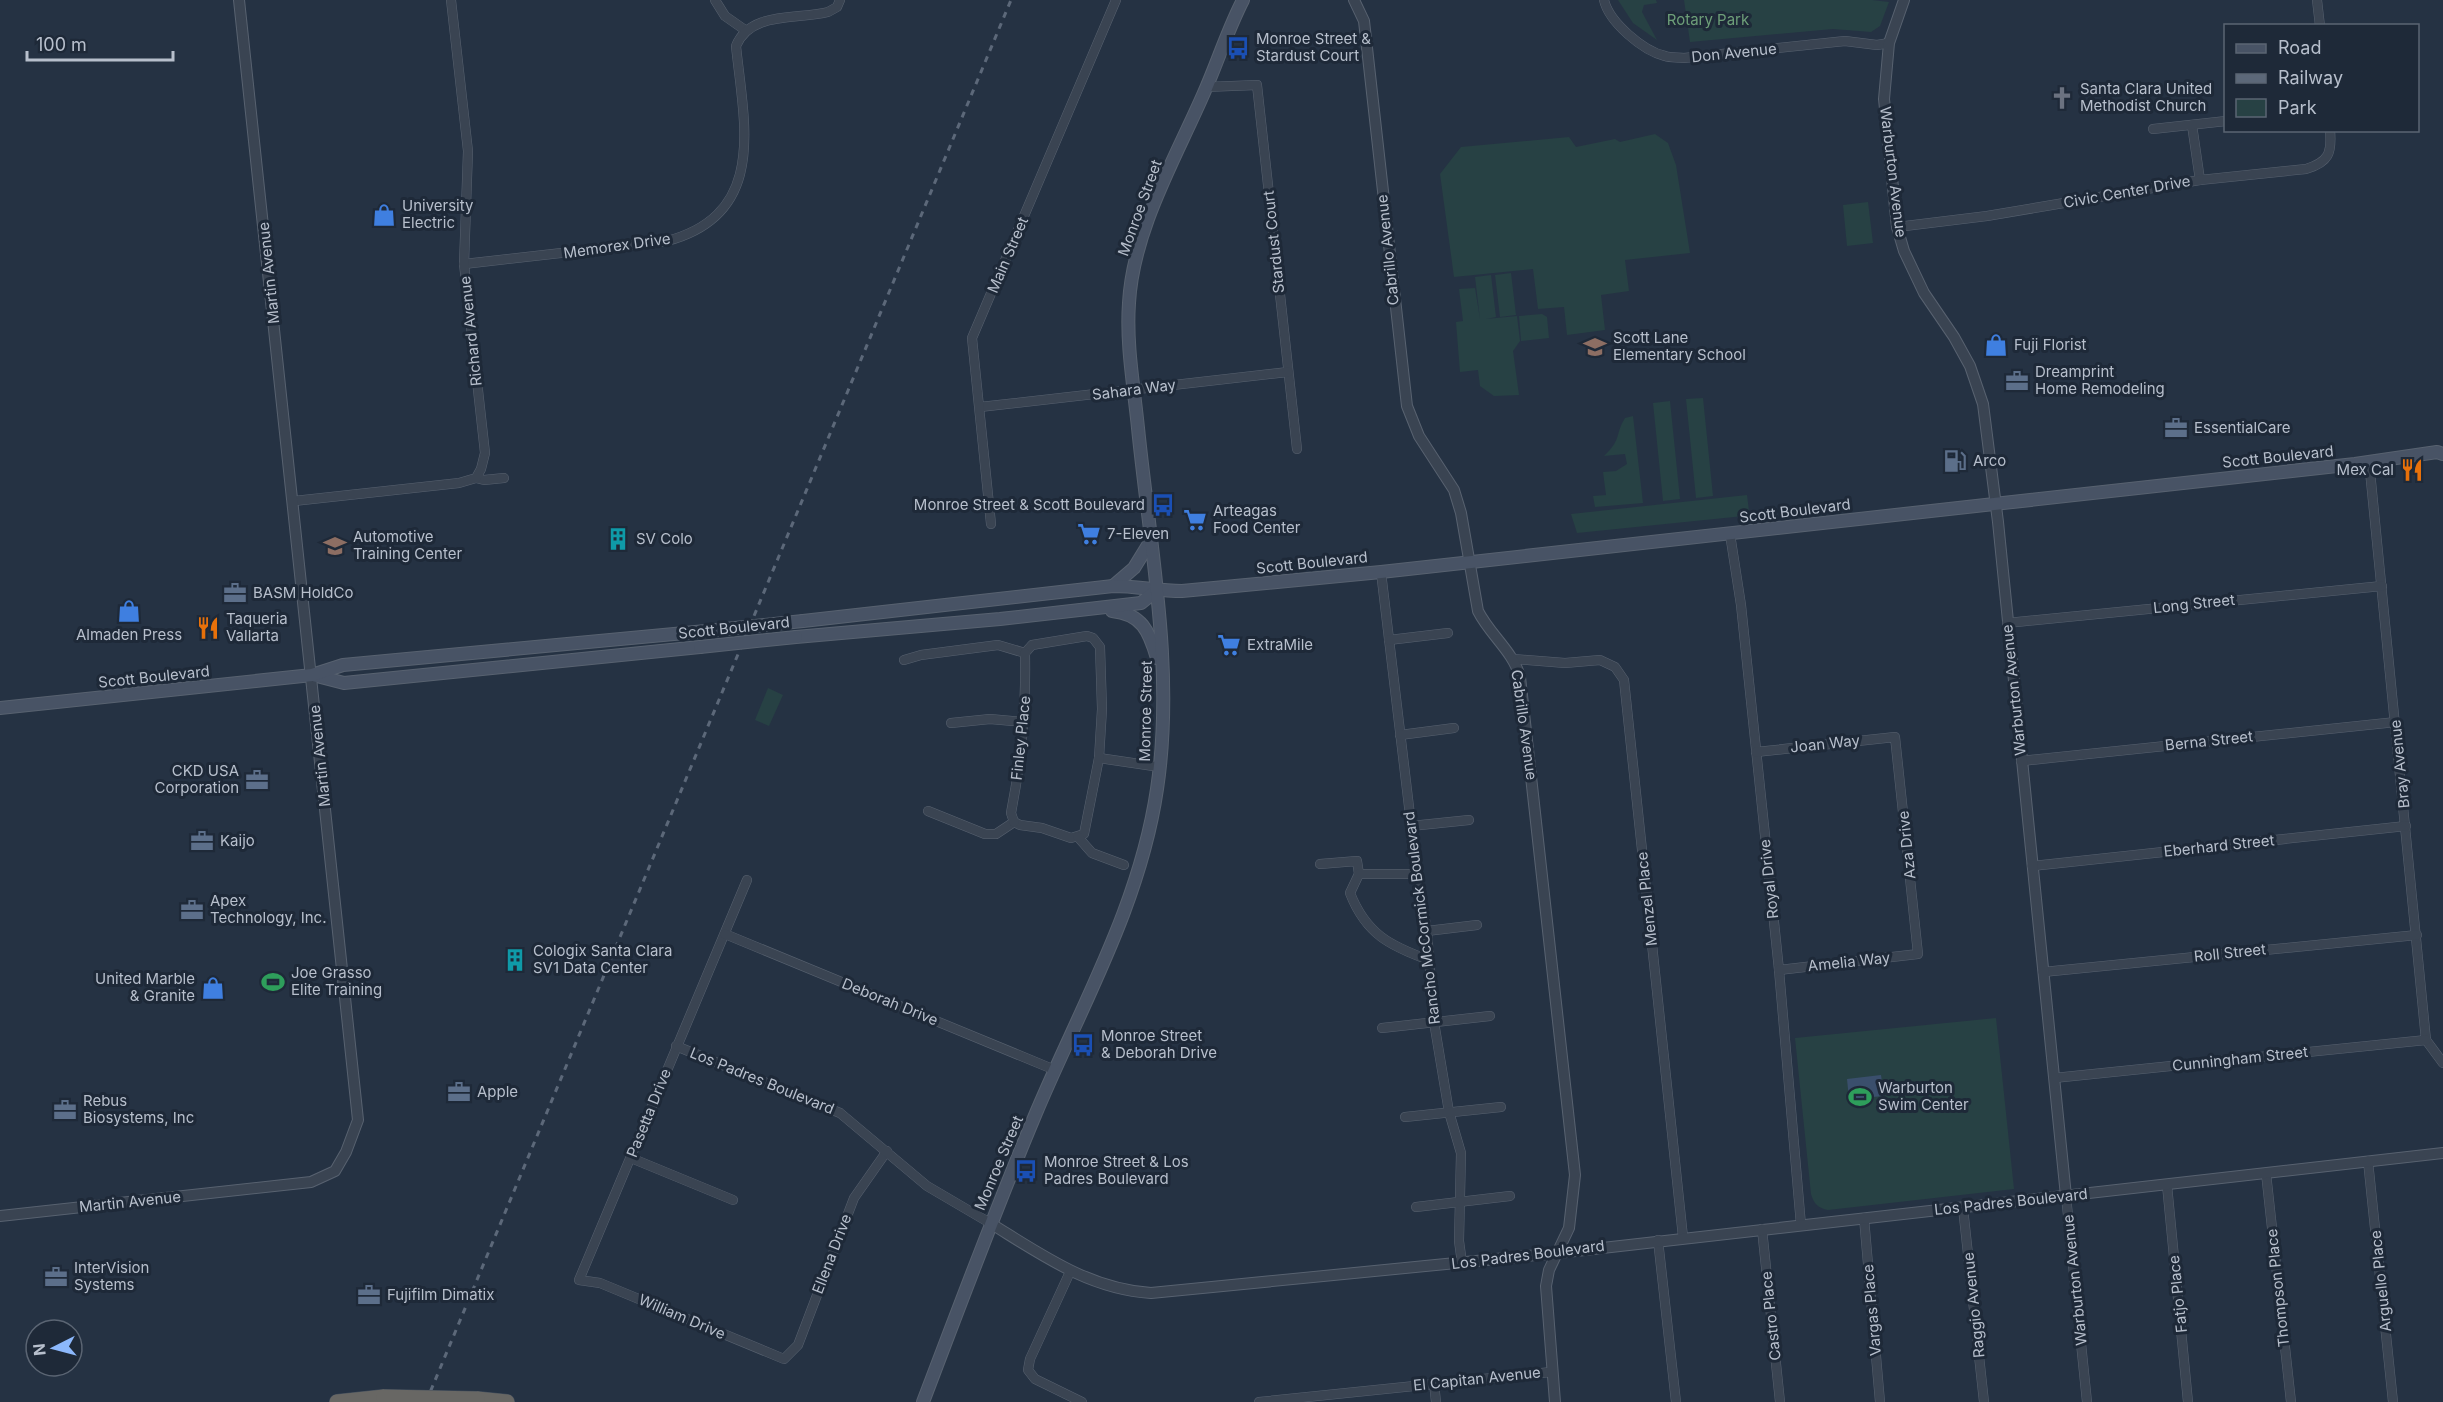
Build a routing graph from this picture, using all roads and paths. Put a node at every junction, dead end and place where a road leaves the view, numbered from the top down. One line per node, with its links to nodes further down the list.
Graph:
1 (239, 0): 30 (street, Martin Avenue)
2 (451, 0): 21 (street, Richard Avenue)
3 (715, 0): 12 (street)
4 (840, 0): 12 (street)
5 (1116, 0): 24 (street, Main Street)
6 (1243, 0): 14 (main road, Monroe Street)
7 (1354, 0): 35 (street, Cabrillo Avenue)
8 (1604, 0): 13 (street, Don Avenue)
9 (1904, 0): 13 (street, Warburton Avenue)
10 (2317, 0): 11 (street)
11 (2319, 24)
12 (745, 30): 21 (street, Memorex Drive)
13 (1889, 43): 20 (street, Warburton Avenue)
14 (1206, 87): 22 (street, Stardust Court); 23 (main road, Monroe Street)
15 (2224, 121): 16 (street)
16 (2192, 125): 17 (street); 19 (street)
17 (2153, 129)
18 (2330, 132): 19 (street, Civic Center Drive)
19 (2200, 180): 20 (street, Civic Center Drive)
20 (1897, 227): 31 (street, Warburton Avenue)
21 (464, 264): 28 (street, Richard Avenue)
22 (1288, 372): 23 (street, Sahara Way); 25 (street, Stardust Court)
23 (1134, 390): 24 (street, Sahara Way); 34 (main road, Monroe Street)
24 (980, 406): 32 (street, Main Street)
25 (1298, 449)
26 (2441, 450): 27 (main road, Scott Boulevard)
27 (2369, 461): 31 (main road, Scott Boulevard); 38 (street, Bray Avenue)
28 (476, 478): 29 (street); 30 (street)
29 (504, 478)
30 (294, 501): 47 (street, Martin Avenue)
31 (1995, 503): 33 (main road, Scott Boulevard); 41 (street, Warburton Avenue)
32 (991, 525)
33 (1730, 534): 35 (main road, Scott Boulevard); 56 (street, Royal Drive)
34 (1150, 542): 37 (main road); 39 (main road, Monroe Street)
35 (1470, 561): 36 (main road, Scott Boulevard); 45 (street, Cabrillo Avenue)
36 (1381, 572): 39 (main road, Scott Boulevard); 43 (street, Rancho McCormick Boulevard)
37 (1113, 586): 39 (main road, Scott Boulevard); 47 (main road, Scott Boulevard, bridge)
38 (2382, 586): 41 (street, Long Street); 51 (street, Bray Avenue)
39 (1156, 591): 40 (main road, Scott Boulevard); 48 (main road, Monroe Street)
40 (1086, 609): 47 (main road, Scott Boulevard, bridge); 48 (main road)
41 (2007, 623): 58 (street, Warburton Avenue)
42 (1448, 633): 43 (street)
43 (1389, 640): 54 (street, Rancho McCormick Boulevard)
44 (1025, 653): 46 (street); 50 (street, Finley Place); 57 (street)
45 (1514, 659): 108 (street, Menzel Place); 110 (street, Cabrillo Avenue)
46 (904, 660)
47 (312, 675): 49 (main road, Scott Boulevard); 103 (street, Martin Avenue)
48 (1163, 675): 59 (main road, Monroe Street)
49 (0, 708)
50 (1025, 722): 52 (street); 62 (street, Finley Place)
51 (2396, 722): 58 (street, Berna Street); 64 (street, Bray Avenue)
52 (951, 723)
53 (1454, 728): 54 (street)
54 (1400, 735): 63 (street, Rancho McCormick Boulevard)
55 (1895, 737): 56 (street, Joan Way); 76 (street, Aza Drive)
56 (1756, 752): 78 (street, Royal Drive)
57 (1099, 758): 59 (street); 65 (street)
58 (2021, 760): 68 (street, Warburton Avenue)
59 (1160, 767): 86 (main road, Monroe Street)
60 (928, 811): 62 (street)
61 (1469, 820): 63 (street)
62 (1014, 822): 65 (street)
63 (1411, 826): 70 (street, Rancho McCormick Boulevard)
64 (2406, 826): 68 (street, Eberhard Street); 75 (street, Bray Avenue)
65 (1078, 837): 67 (street)
66 (1320, 864): 69 (street)
67 (1124, 865)
68 (2032, 866): 79 (street, Warburton Avenue)
69 (1359, 874): 70 (street); 77 (street)
70 (1417, 874): 73 (street, Rancho McCormick Boulevard)
71 (747, 880): 74 (street, Pasetta Drive)
72 (1477, 925): 73 (street)
73 (1427, 931): 77 (street, Rancho McCormick Boulevard)
74 (725, 934): 84 (street, Pasetta Drive); 86 (street, Deborah Drive)
75 (2417, 935): 79 (street, Roll Street); 83 (street, Bray Avenue)
76 (1918, 954): 78 (street, Amelia Way)
77 (1429, 960): 81 (street, Rancho McCormick Boulevard)
78 (1779, 970): 106 (street, Royal Drive)
79 (2043, 972): 87 (street, Warburton Avenue)
80 (1490, 1016): 81 (street)
81 (1434, 1022): 82 (street); 89 (street, Rancho McCormick Boulevard)
82 (1382, 1028)
83 (2426, 1040): 85 (street); 87 (street, Cunningham Street)
84 (676, 1046): 91 (street, Los Padres Boulevard); 93 (street, Pasetta Drive)
85 (2443, 1063)
86 (1055, 1070): 105 (main road, Monroe Street)
87 (2054, 1078): 98 (street, Warburton Avenue)
88 (1501, 1107): 89 (street)
89 (1449, 1112): 90 (street); 100 (street, Rancho McCormick Boulevard)
90 (1405, 1117)
91 (886, 1151): 105 (street, Los Padres Boulevard); 114 (street, Ellena Drive)
92 (2443, 1153): 94 (street, Los Padres Boulevard)
93 (632, 1158): 99 (street); 113 (street, Pasetta Drive)
94 (2368, 1161): 95 (street, Los Padres Boulevard); 131 (street, Arguello Place)
95 (2266, 1173): 96 (street, Los Padres Boulevard); 130 (street, Thompson Place)
96 (2167, 1185): 98 (street, Los Padres Boulevard); 129 (street, Fatjo Place)
97 (1510, 1196): 100 (street)
98 (2066, 1196): 102 (street, Los Padres Boulevard); 128 (street, Warburton Avenue)
99 (733, 1200)
100 (1460, 1203): 101 (street); 111 (street, Rancho McCormick Boulevard)
101 (1416, 1207)
102 (1964, 1208): 104 (street, Los Padres Boulevard); 127 (street, Raggio Avenue)
103 (0, 1216)
104 (1864, 1218): 106 (street, Los Padres Boulevard); 126 (street, Vargas Place)
105 (990, 1223): 112 (street, Los Padres Boulevard); 119 (main road, Monroe Street)
106 (1801, 1226): 107 (street, Los Padres Boulevard)
107 (1762, 1229): 108 (street, Los Padres Boulevard); 125 (street, Castro Place)
108 (1683, 1237): 109 (street, Los Padres Boulevard)
109 (1658, 1240): 110 (street, Los Padres Boulevard); 124 (street)
110 (1558, 1253): 111 (street, Los Padres Boulevard); 115 (street, Cabrillo Avenue)
111 (1462, 1263): 112 (street, Los Padres Boulevard)
112 (1070, 1272): 120 (street)
113 (579, 1280): 114 (street, William Drive)
114 (784, 1359)
115 (1551, 1372): 116 (street, El Capitan Avenue); 123 (street, Cabrillo Avenue)
116 (1434, 1383): 121 (street, El Capitan Avenue); 122 (street)
117 (337, 1402): 118 (highway, bridge)
118 (507, 1402)
119 (924, 1402)
120 (1082, 1402)
121 (1259, 1402)
122 (1436, 1402)
123 (1555, 1402)
124 (1676, 1402)
125 (1780, 1402)
126 (1880, 1402)
127 (1984, 1402)
128 (2087, 1402)
129 (2188, 1402)
130 (2291, 1402)
131 (2393, 1402)

